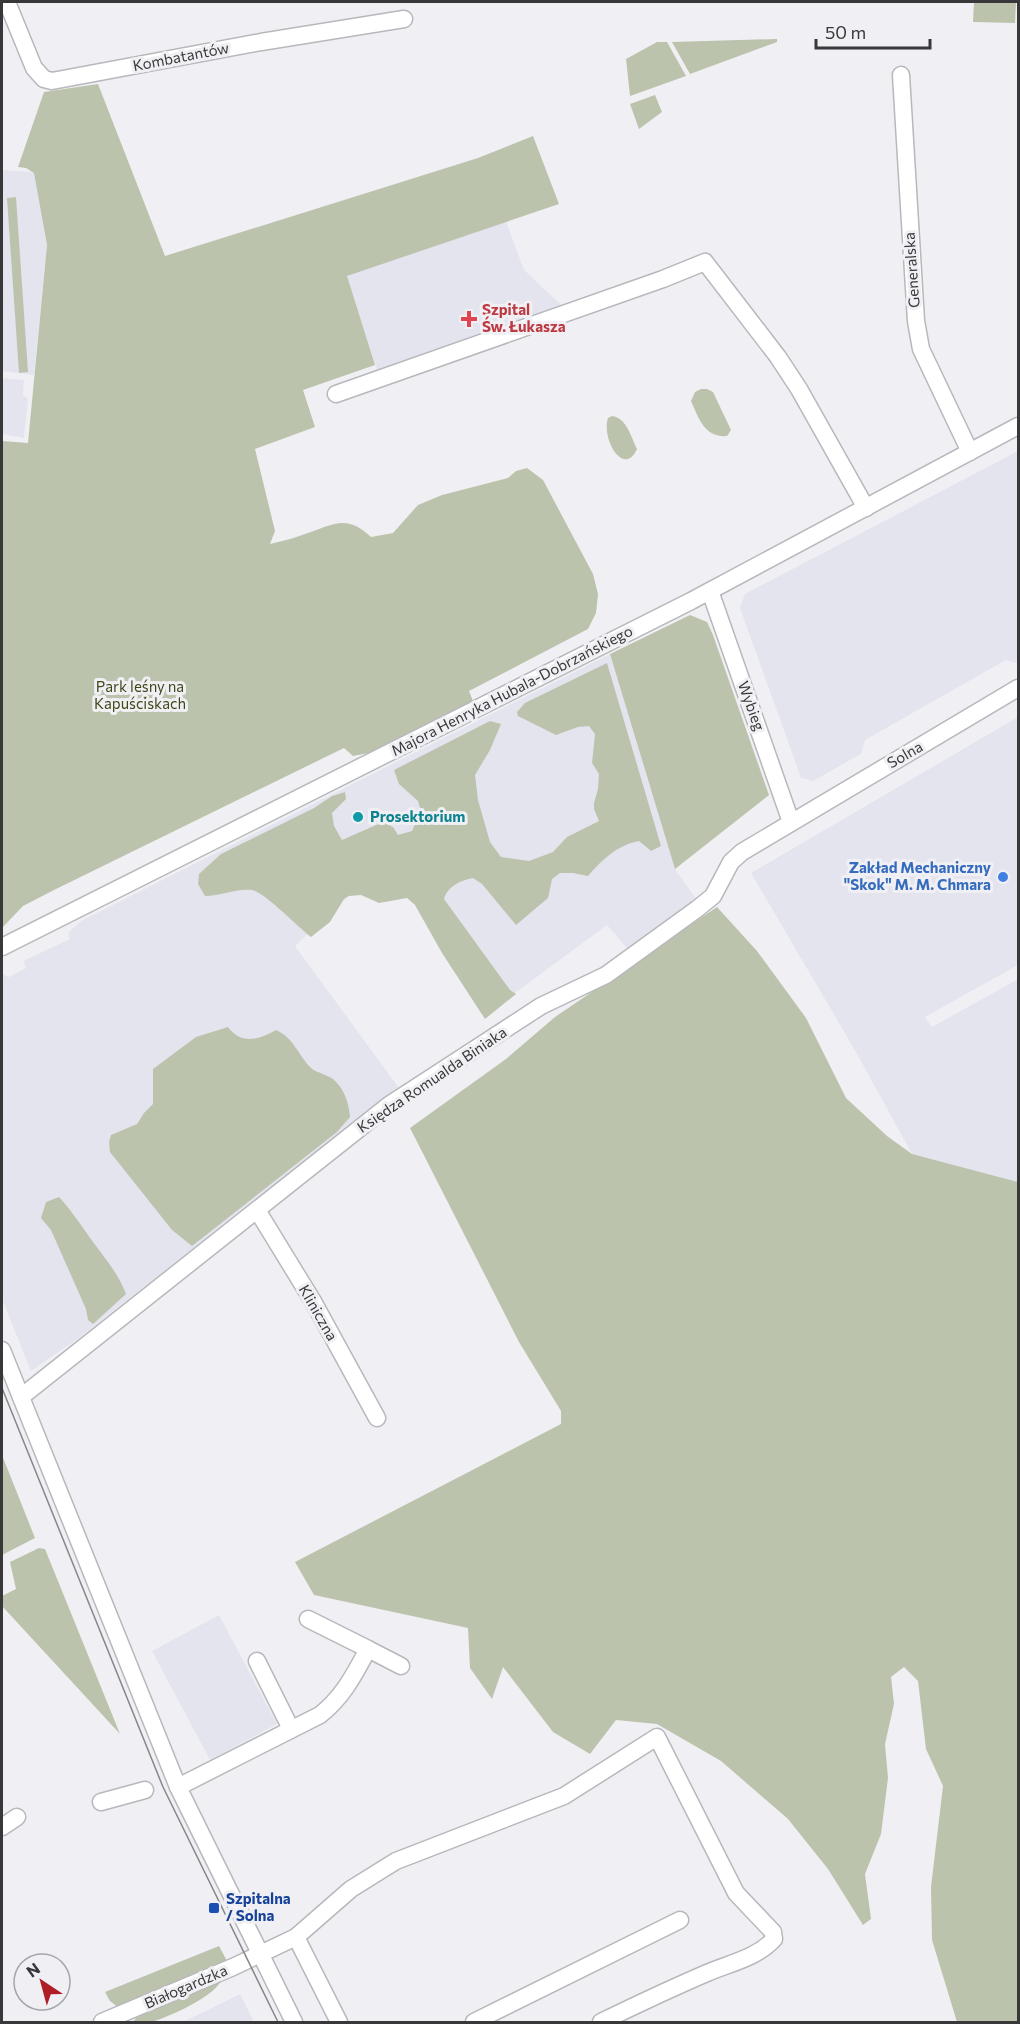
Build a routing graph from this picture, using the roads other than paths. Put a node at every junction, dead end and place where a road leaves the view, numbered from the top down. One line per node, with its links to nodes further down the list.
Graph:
1 (7, 2): 2 (street, Kombatantów)
2 (404, 19)
3 (901, 75): 6 (street, Generalska)
4 (336, 394): 7 (street)
5 (1018, 426): 6 (street, Majora Henryka Hubala-Dobrzańskiego)
6 (970, 453): 7 (street, Majora Henryka Hubala-Dobrzańskiego)
7 (866, 508): 8 (street, Majora Henryka Hubala-Dobrzańskiego)
8 (710, 591): 10 (street, Wybieg); 11 (street, Majora Henryka Hubala-Dobrzańskiego)
9 (1018, 688): 10 (street, Solna)
10 (792, 822): 12 (street, Księdza Romualda Biniaka)
11 (2, 947)
12 (256, 1210): 14 (street, Księdza Romualda Biniaka); 15 (street, Kliniczna)
13 (2, 1350): 14 (street)
14 (21, 1397): 21 (street)
15 (377, 1418)
16 (308, 1619): 17 (street)
17 (368, 1649): 19 (street); 20 (street)
18 (256, 1660): 20 (street)
19 (400, 1666)
20 (291, 1729): 21 (street)
21 (178, 1786): 28 (street)
22 (145, 1790): 23 (street)
23 (101, 1802)
24 (17, 1817): 25 (street)
25 (2, 1827)
26 (680, 1920): 33 (street)
27 (296, 1937): 28 (street, Białogardzka); 29 (street, Białogardzka); 32 (street)
28 (261, 1954): 30 (street, Białogardzka); 31 (street)
29 (629, 2016): 34 (street)
30 (109, 2021)
31 (294, 2022)
32 (339, 2022)
33 (474, 2022)
34 (601, 2022)

